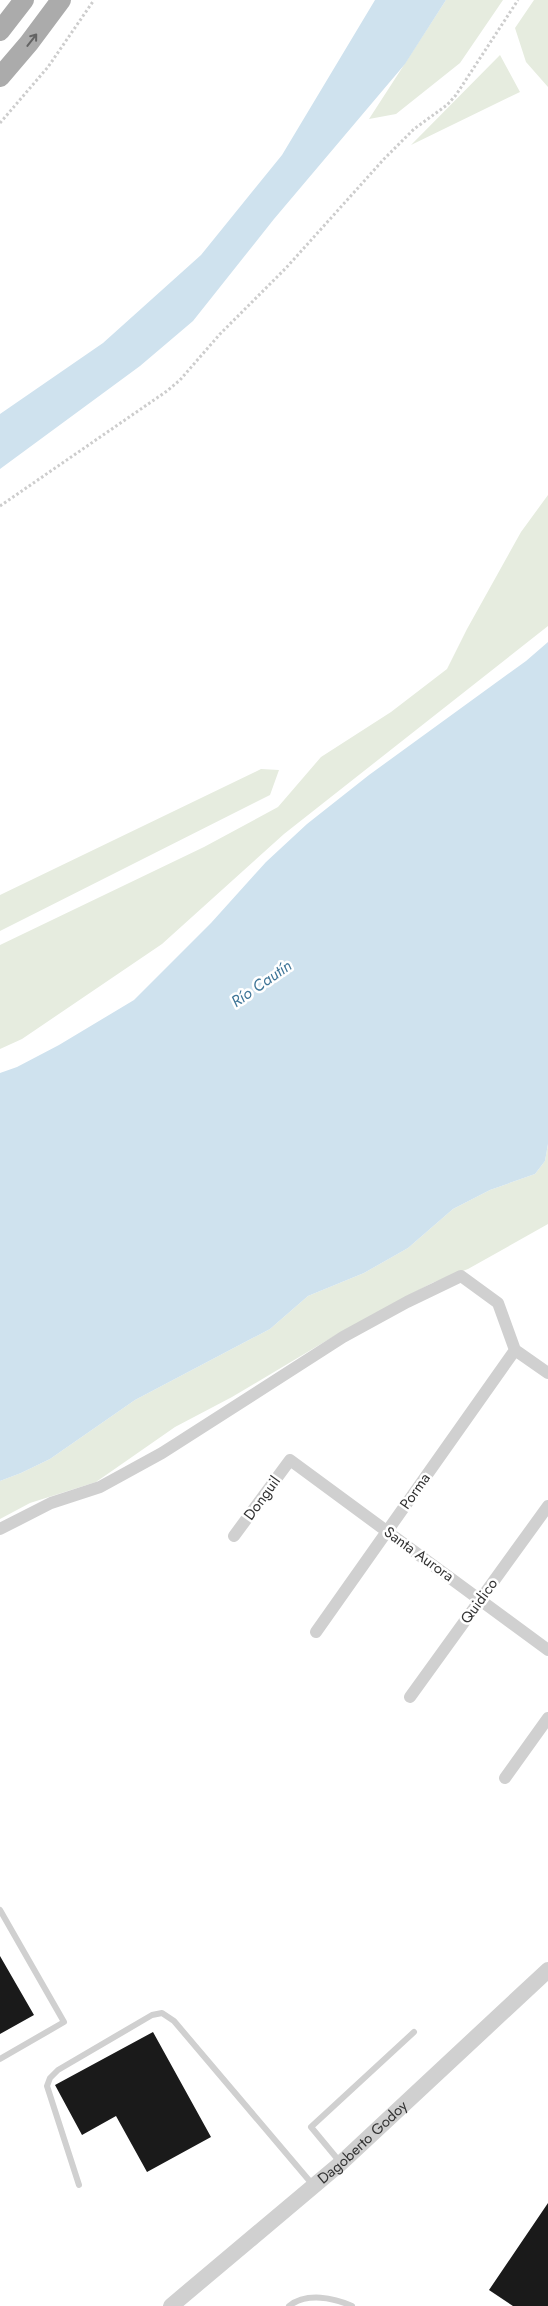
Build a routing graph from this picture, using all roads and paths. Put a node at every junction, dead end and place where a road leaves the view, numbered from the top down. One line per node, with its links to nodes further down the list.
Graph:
1 (24, 0): 5 (main road)
2 (61, 0): 6 (main road, one-way to 2)
3 (94, 0): 7 (path)
4 (518, 0): 8 (path)
5 (0, 31)
6 (0, 77)
7 (0, 123)
8 (0, 506)
9 (515, 1350): 10 (street); 13 (street); 14 (street, Porma)
10 (548, 1373)
11 (290, 1460): 14 (street, Santa Aurora); 15 (street, Donguil)
12 (548, 1506): 16 (street, Quidico)
13 (0, 1530)
14 (387, 1531): 16 (street, Santa Aurora); 17 (street, Porma)
15 (234, 1536)
16 (480, 1600): 18 (street, Santa Aurora); 19 (street, Quidico)
17 (316, 1632)
18 (548, 1650)
19 (410, 1697)
20 (548, 1718): 21 (street)
21 (505, 1778)
22 (0, 1910): 25 (lane)
23 (548, 1970): 26 (street, Dagoberto Godoy)
24 (414, 2032): 26 (lane)
25 (0, 2059)
26 (341, 2163): 28 (street, Dagoberto Godoy)
27 (80, 2186): 28 (lane)
28 (314, 2186): 29 (street, Dagoberto Godoy)
29 (171, 2306)
30 (289, 2306): 31 (lane)
31 (352, 2306)

